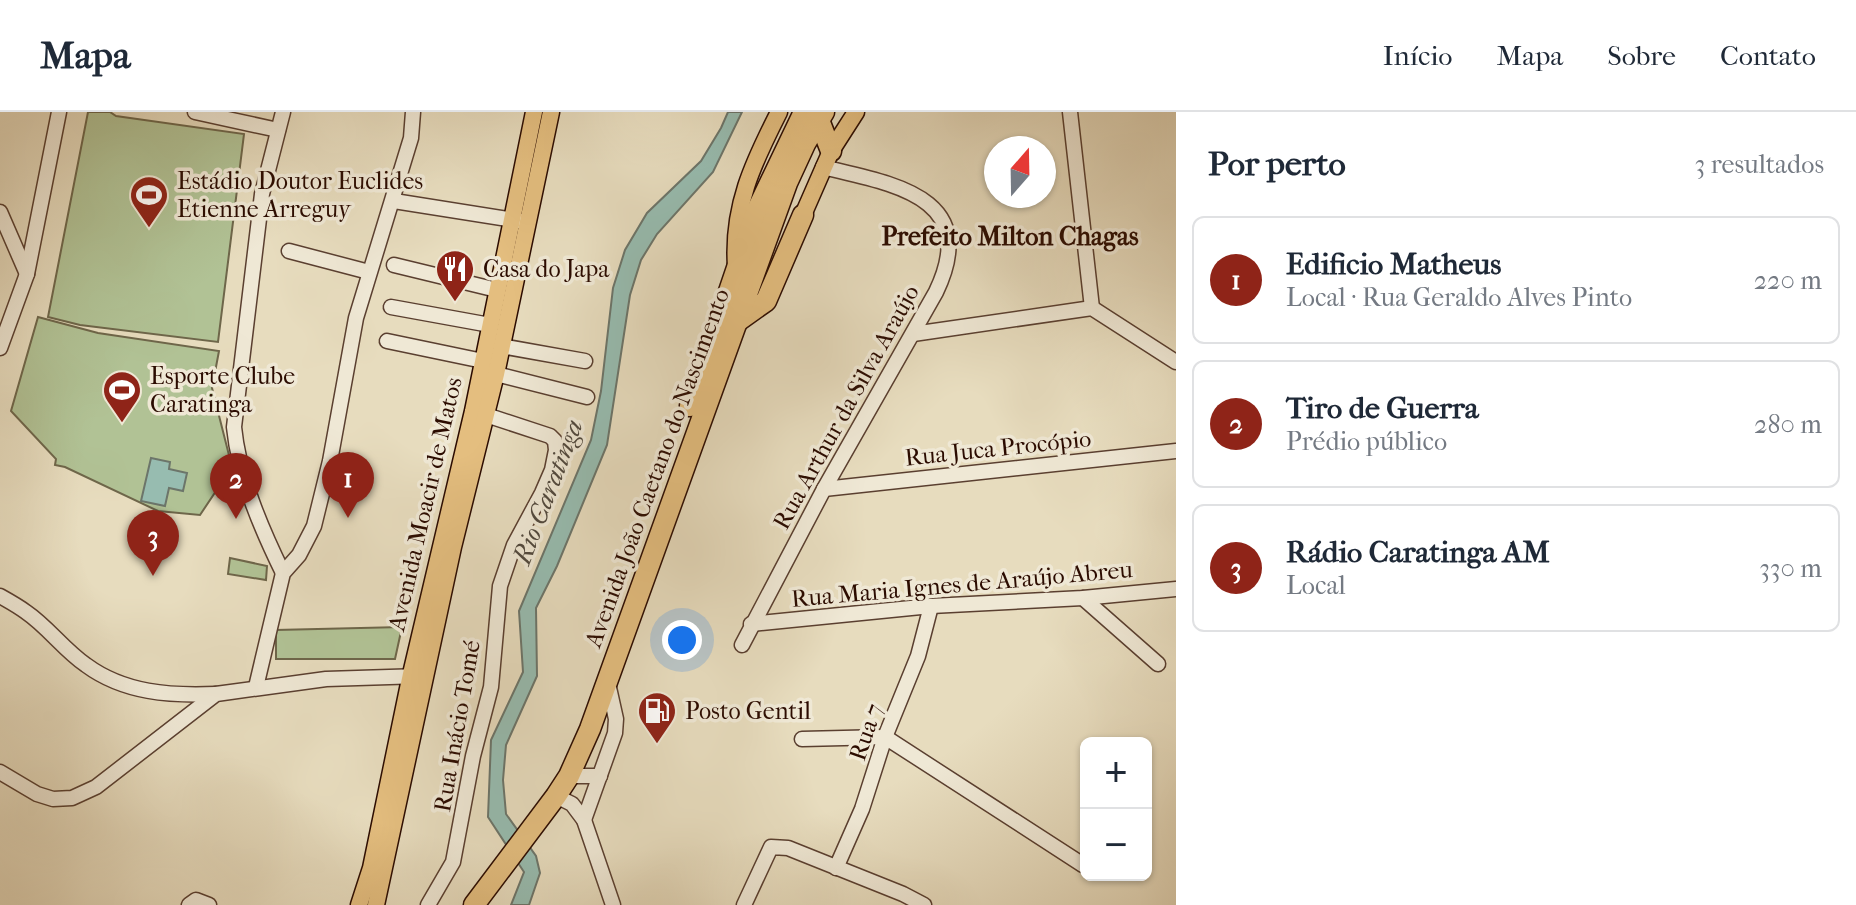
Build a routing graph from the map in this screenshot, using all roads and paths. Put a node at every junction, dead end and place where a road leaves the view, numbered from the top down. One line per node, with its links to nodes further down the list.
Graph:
1 (59, 112): 23 (street)
2 (195, 112): 12 (street)
3 (283, 112): 12 (street)
4 (413, 112): 14 (street)
5 (534, 112): 18 (main road, Avenida Moacir de Matos)
6 (551, 112): 18 (main road, Avenida Moacir de Matos)
7 (779, 112): 21 (main road, Avenida João Caetano do Nascimento)
8 (856, 112): 13 (main road)
9 (1070, 112): 26 (street)
10 (816, 115): 11 (highway, Avenida João Caetano do Nascimento); 13 (highway); 16 (highway, Avenida João Caetano do Nascimento)
11 (791, 122): 16 (highway, Avenida João Caetano do Nascimento)
12 (278, 130): 41 (street)
13 (827, 159): 17 (main road); 29 (street, Rua Arthur da Silva Araújo)
14 (394, 201): 18 (street); 22 (street)
15 (0, 212): 23 (street)
16 (766, 214): 17 (highway); 21 (highway, Avenida João Caetano do Nascimento); 27 (highway, Avenida João Caetano do Nascimento)
17 (803, 215): 27 (highway)
18 (518, 221): 24 (main road, Avenida Moacir de Matos); 31 (main road, Avenida Moacir de Matos)
19 (289, 251): 22 (street)
20 (394, 265): 24 (street)
21 (736, 268): 60 (highway, Avenida João Caetano do Nascimento)
22 (369, 272): 41 (street)
23 (27, 274): 32 (street)
24 (497, 290): 28 (main road, Avenida Moacir de Matos)
25 (391, 307): 28 (street)
26 (1092, 308): 29 (street); 35 (street)
27 (735, 323): 50 (highway, Avenida João Caetano do Nascimento)
28 (490, 325): 33 (main road, Avenida Moacir de Matos)
29 (913, 334): 40 (street, Rua Arthur da Silva Araújo)
30 (387, 341): 33 (street)
31 (501, 346): 34 (street); 36 (main road, Avenida Moacir de Matos)
32 (0, 348)
33 (483, 361): 38 (main road, Avenida Moacir de Matos)
34 (585, 361)
35 (1176, 362)
36 (496, 374): 37 (street); 38 (main road, Avenida Moacir de Matos)
37 (587, 397)
38 (480, 413): 49 (main road, Avenida Moacir de Matos); 68 (street, Rua Inácio Tomé)
39 (1176, 451): 40 (street, Rua Juca Procópio)
40 (824, 489): 46 (street, Rua Arthur da Silva Araújo)
41 (283, 573): 51 (street)
42 (1176, 589): 44 (street, Rua Maria Ignes de Araújo Abreu)
43 (0, 596): 52 (street)
44 (1083, 598): 45 (street, Rua Maria Ignes de Araújo Abreu); 48 (street)
45 (931, 606): 46 (street, Rua Maria Ignes de Araújo Abreu); 53 (street, Rua 7)
46 (751, 624): 47 (street, Rua Arthur da Silva Araújo)
47 (742, 645)
48 (1158, 664)
49 (418, 675): 51 (street); 66 (main road, Avenida Moacir de Matos); 67 (main road, Avenida Moacir de Matos)
50 (608, 683): 56 (highway, Avenida João Caetano do Nascimento); 57 (street)
51 (256, 687): 52 (street)
52 (216, 694): 55 (street)
53 (885, 737): 54 (street); 61 (street); 62 (street, Rua 7)
54 (802, 739)
55 (0, 772)
56 (569, 776): 57 (street); 58 (highway, Avenida João Caetano do Nascimento)
57 (600, 776): 59 (street)
58 (556, 796): 59 (street); 60 (highway, Avenida João Caetano do Nascimento)
59 (584, 820): 63 (street)
60 (532, 821): 69 (highway, Avenida João Caetano do Nascimento)
61 (1080, 863)
62 (836, 868): 70 (street); 71 (street)
63 (614, 904)
64 (189, 905): 65 (street)
65 (209, 905)
66 (359, 905)
67 (376, 905)
68 (428, 905)
69 (474, 905)
70 (744, 905)
71 (924, 905)

